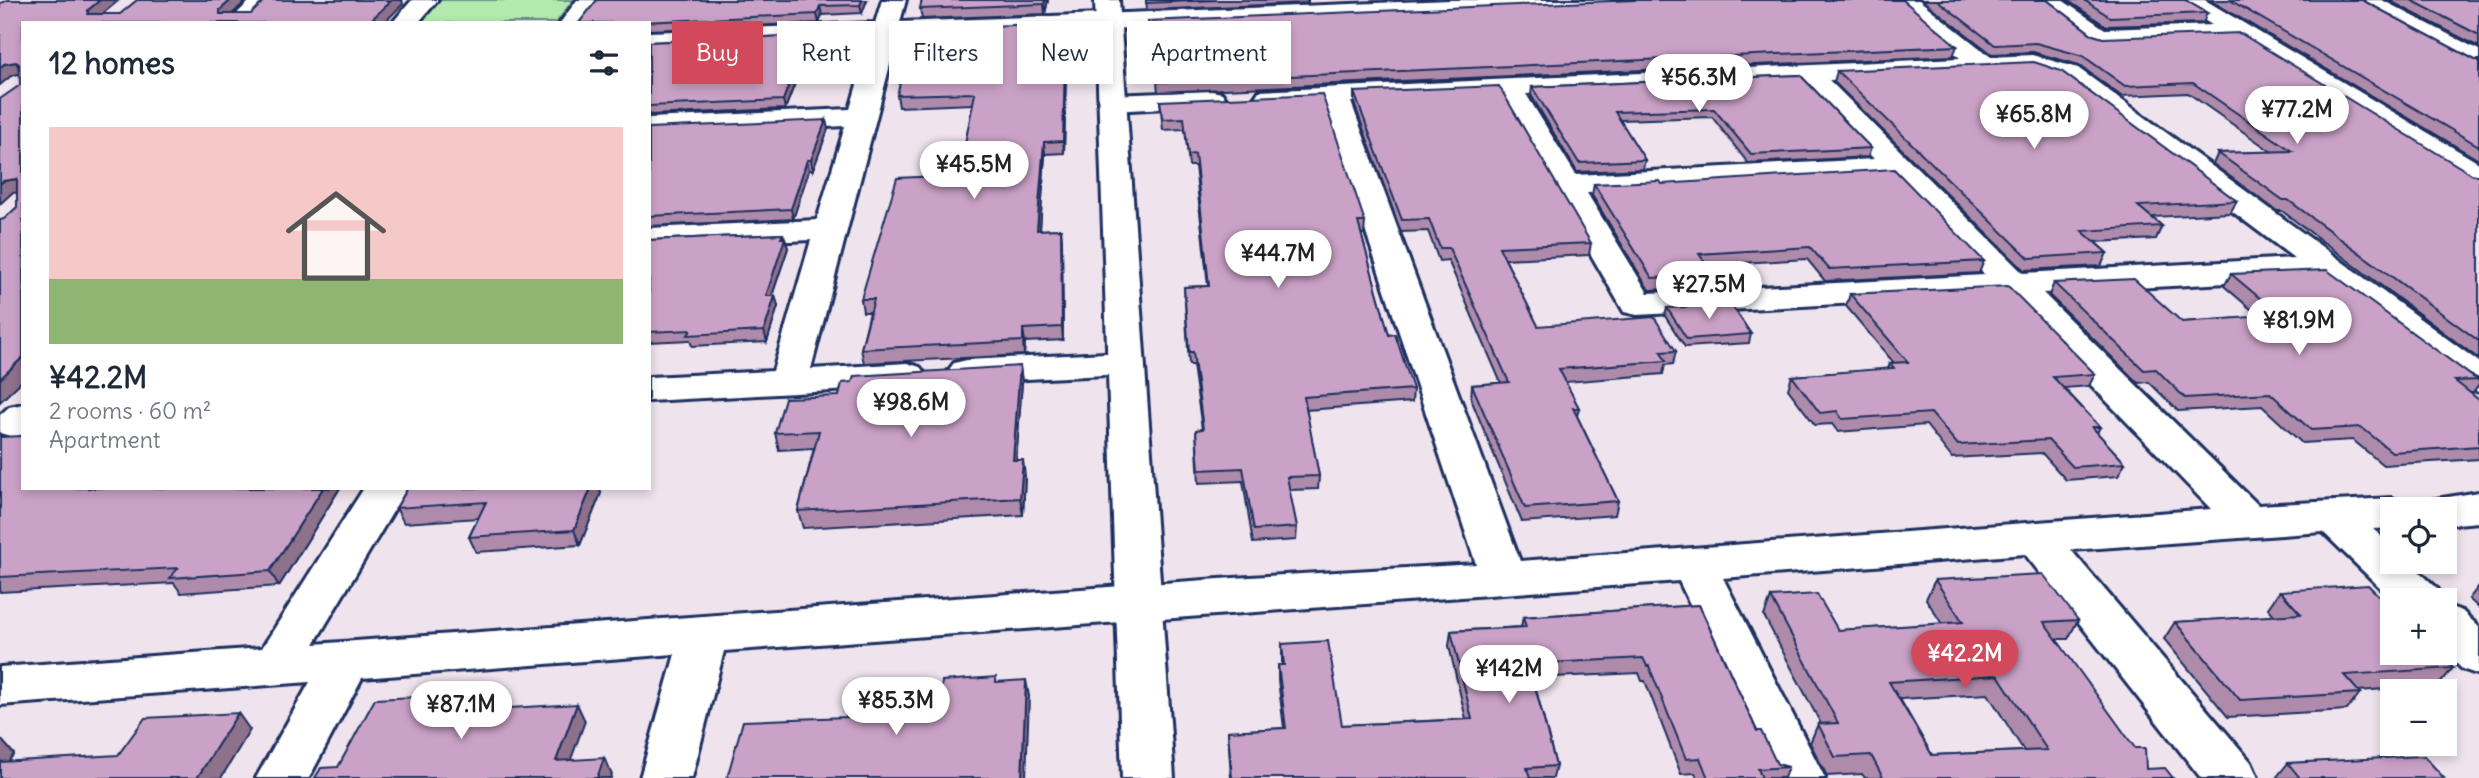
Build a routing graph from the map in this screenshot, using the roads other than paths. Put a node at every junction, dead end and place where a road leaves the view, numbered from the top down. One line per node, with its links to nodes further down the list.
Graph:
1 (266, 0): 13 (street)
2 (426, 0): 14 (street)
3 (590, 0): 15 (street)
4 (1633, 0): 9 (street)
5 (1904, 0): 19 (street)
6 (2046, 0): 16 (street)
7 (2188, 0): 16 (street)
8 (2363, 0): 18 (street)
9 (1471, 3): 10 (street)
10 (1330, 6): 11 (street)
11 (1107, 10): 12 (street); 23 (street)
12 (890, 15): 17 (street); 24 (street)
13 (241, 21)
14 (406, 21)
15 (574, 21)
16 (2239, 32): 27 (street)
17 (651, 40)
18 (2479, 61)
19 (1984, 64): 20 (street); 31 (street)
20 (1806, 73): 21 (street); 26 (street)
21 (1508, 87): 22 (street); 28 (street)
22 (1334, 94): 23 (street); 45 (street)
23 (1112, 103): 33 (street)
24 (862, 117): 25 (street); 29 (street)
25 (651, 127)
26 (1900, 167): 28 (street); 32 (street)
27 (2479, 176)
28 (1566, 185): 32 (street)
29 (831, 229): 30 (street); 35 (street)
30 (651, 238)
31 (2326, 267): 32 (street); 34 (street)
32 (2012, 282): 42 (street)
33 (1125, 363): 35 (street); 47 (street)
34 (2479, 380)
35 (789, 381): 36 (street)
36 (651, 389)
37 (385, 490): 52 (street)
38 (2479, 507): 39 (street)
39 (2457, 509)
40 (2380, 514): 41 (street)
41 (2334, 517): 42 (street); 46 (street)
42 (2248, 521): 43 (street)
43 (2037, 539): 44 (street); 58 (street)
44 (1694, 565): 45 (street); 57 (street)
45 (1504, 579): 47 (street)
46 (2408, 588)
47 (1138, 604): 48 (street); 56 (street)
48 (704, 635): 51 (street); 55 (street)
49 (2457, 635): 50 (street)
50 (2479, 656)
51 (346, 662): 52 (street); 54 (street)
52 (275, 667): 53 (street)
53 (0, 685)
54 (282, 778)
55 (666, 778)
56 (1148, 778)
57 (1799, 778)
58 (2232, 778)

